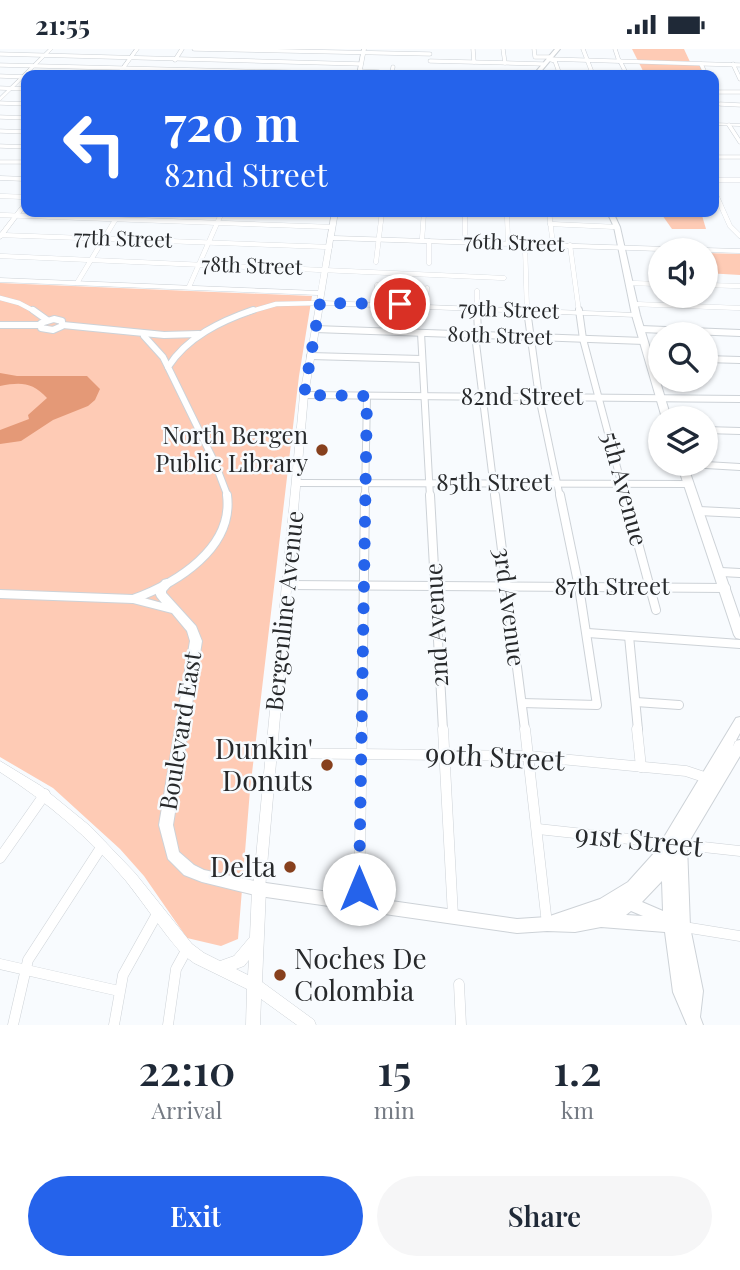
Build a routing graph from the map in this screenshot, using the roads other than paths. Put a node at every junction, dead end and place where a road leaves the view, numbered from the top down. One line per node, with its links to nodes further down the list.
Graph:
1 (51, 49): 17 (street)
2 (137, 49): 18 (street)
3 (182, 49): 20 (street)
4 (194, 49): 5 (street)
5 (202, 49): 12 (street); 21 (street)
6 (473, 49): 26 (street)
7 (503, 49): 27 (street)
8 (534, 49): 19 (street)
9 (558, 49): 19 (main road)
10 (583, 49): 22 (street)
11 (615, 49): 25 (street)
12 (266, 50): 13 (street); 23 (street)
13 (363, 51): 14 (street); 28 (street)
14 (395, 51): 15 (street); 41 (street)
15 (430, 52): 24 (street)
16 (0, 54): 17 (street)
17 (45, 55): 18 (street); 34 (street)
18 (130, 58): 20 (street); 35 (street)
19 (549, 58): 22 (street); 29 (main road); 45 (street)
20 (175, 59): 21 (street); 37 (street)
21 (196, 59): 23 (street); 38 (street)
22 (586, 60): 25 (street); 46 (street)
23 (261, 61): 28 (street); 39 (street)
24 (430, 61): 26 (street); 42 (street)
25 (619, 61): 30 (street); 47 (street)
26 (472, 62): 27 (street); 43 (street)
27 (505, 63): 29 (street)
28 (361, 64): 40 (street)
29 (543, 64): 44 (main road)
30 (701, 64): 31 (street); 48 (street)
31 (733, 64): 33 (street); 51 (street)
32 (0, 65): 34 (street)
33 (740, 65)
34 (35, 66): 35 (street); 36 (street)
35 (123, 68): 37 (street)
36 (31, 70)
37 (164, 70): 38 (street)
38 (189, 70)
39 (256, 70)
40 (360, 70)
41 (405, 70)
42 (430, 70)
43 (470, 70)
44 (539, 70)
45 (558, 70)
46 (591, 70)
47 (624, 70)
48 (704, 70)
49 (0, 76): 50 (street)
50 (21, 77)
51 (740, 79)
52 (21, 81): 54 (street)
53 (0, 88): 54 (street)
54 (12, 89): 55 (street); 58 (street)
55 (21, 89)
56 (719, 92): 57 (street)
57 (740, 92)
58 (0, 102): 59 (street)
59 (21, 104)
60 (720, 104): 61 (street)
61 (740, 105)
62 (0, 117): 63 (street)
63 (21, 118)
64 (719, 123): 65 (street)
65 (729, 125): 66 (street); 69 (street)
66 (740, 125)
67 (0, 131): 68 (street)
68 (21, 132)
69 (740, 142)
70 (0, 146): 71 (street)
71 (21, 146)
72 (719, 157): 73 (street)
73 (740, 157)
74 (0, 162): 75 (street)
75 (21, 162)
76 (0, 178): 77 (street)
77 (21, 179)
78 (719, 180): 79 (street)
79 (740, 180)
80 (0, 196): 81 (street)
81 (21, 197)
82 (719, 199): 102 (street)
83 (21, 210): 85 (street)
84 (0, 215): 85 (street)
85 (17, 215): 86 (street); 101 (street)
86 (21, 215)
87 (66, 217): 96 (street)
88 (220, 217): 97 (street)
89 (334, 217): 99 (street, Bergenline Avenue)
90 (381, 217): 105 (street)
91 (424, 217): 106 (street)
92 (465, 217): 107 (street)
93 (507, 217): 109 (street)
94 (549, 217): 98 (street)
95 (612, 217): 100 (main road)
96 (116, 219): 97 (street); 104 (street)
97 (217, 222): 99 (street); 108 (street)
98 (550, 224): 100 (street); 111 (street)
99 (332, 227): 103 (street, Bergenline Avenue)
100 (617, 227): 114 (main road)
101 (1, 236): 104 (street, 77th Street)
102 (740, 236)
103 (331, 238): 105 (street, 76th Street); 113 (street, Bergenline Avenue)
104 (104, 239): 108 (street, 77th Street); 119 (street)
105 (379, 239): 106 (street, 76th Street); 120 (street)
106 (425, 240): 107 (street, 76th Street); 121 (street)
107 (465, 242): 109 (street, 76th Street)
108 (209, 243): 113 (street, 77th Street); 122 (street)
109 (508, 243): 110 (street, 76th Street)
110 (525, 244): 111 (street, 76th Street); 142 (street)
111 (553, 245): 112 (street, 76th Street)
112 (570, 245): 114 (street, 76th Street); 144 (street, 5th Avenue)
113 (330, 247): 123 (street, Bergenline Avenue)
114 (621, 247): 115 (street, 76th Street); 127 (main road)
115 (648, 249)
116 (718, 250): 117 (street)
117 (740, 251)
118 (0, 256): 119 (street, 78th Street)
119 (91, 260): 122 (street, 78th Street); 126 (street)
120 (376, 262)
121 (429, 263)
122 (199, 264): 123 (street, 78th Street); 132 (street)
123 (326, 271): 124 (street, 78th Street); 135 (street, Bergenline Avenue)
124 (504, 278)
125 (0, 280): 126 (street)
126 (77, 283): 132 (street)
127 (629, 283): 128 (street); 143 (main road)
128 (648, 284)
129 (377, 285): 138 (street)
130 (718, 285): 131 (street)
131 (740, 286)
132 (189, 287): 135 (street)
133 (427, 288): 139 (street)
134 (477, 291): 140 (street, 3rd Avenue)
135 (321, 293): 137 (street, Bergenline Avenue)
136 (0, 298): 145 (street)
137 (320, 303): 138 (street, 79th Street); 150 (street, Bergenline Avenue); 152 (street)
138 (375, 304): 139 (street, 79th Street)
139 (425, 306): 140 (street, 79th Street)
140 (477, 308): 142 (street, 79th Street); 154 (street, 3rd Avenue)
141 (740, 308): 143 (street, 79th Street)
142 (527, 309): 144 (street, 79th Street); 156 (street)
143 (635, 310): 144 (street, 79th Street); 149 (main road)
144 (579, 311): 157 (street, 5th Avenue)
145 (47, 320): 146 (street); 148 (street)
146 (63, 324): 148 (street); 155 (street)
147 (0, 325): 148 (street)
148 (40, 325)
149 (641, 329): 151 (street); 158 (main road)
150 (315, 330): 153 (street, 80th Street); 159 (street, Bergenline Avenue)
151 (740, 333)
152 (200, 334): 155 (street); 164 (street)
153 (421, 334): 154 (street, 80th Street); 161 (street, 2nd Avenue)
154 (475, 335): 156 (street, 80th Street); 169 (street, 3rd Avenue)
155 (144, 336): 164 (street)
156 (530, 337): 157 (street, 80th Street); 170 (street)
157 (583, 339): 158 (street, 80th Street); 171 (street, 5th Avenue)
158 (644, 341): 160 (main road)
159 (310, 356): 161 (street); 166 (street, Bergenline Avenue)
160 (648, 356)
161 (421, 359): 168 (street, 2nd Avenue)
162 (718, 359): 163 (street)
163 (740, 360)
164 (167, 367): 191 (street)
165 (659, 392): 172 (main road)
166 (304, 395): 167 (street, 82nd Street); 180 (street, Bergenline Avenue)
167 (367, 396): 168 (street, 82nd Street); 181 (street)
168 (423, 396): 169 (street, 82nd Street); 182 (street, 2nd Avenue)
169 (482, 397): 170 (street, 82nd Street); 183 (street, 3rd Avenue)
170 (539, 397): 171 (street, 82nd Street); 184 (street)
171 (598, 397): 172 (street, 82nd Street); 186 (street, 5th Avenue)
172 (661, 397): 173 (street, 82nd Street); 174 (main road)
173 (740, 399)
174 (664, 406)
175 (718, 430): 176 (street)
176 (740, 431)
177 (718, 466): 178 (street)
178 (740, 467)
179 (686, 476): 185 (main road)
180 (298, 483): 181 (street, 85th Street); 192 (street, Bergenline Avenue)
181 (365, 483): 182 (street, 85th Street); 194 (street)
182 (430, 483): 183 (street, 85th Street); 193 (street, 2nd Avenue)
183 (494, 484): 184 (street, 85th Street); 195 (street, 3rd Avenue)
184 (558, 484): 186 (street, 85th Street); 196 (street)
185 (689, 484): 186 (street, 85th Street); 187 (main road)
186 (622, 485): 197 (street, 5th Avenue)
187 (699, 511): 188 (street); 189 (main road)
188 (740, 513)
189 (721, 572): 190 (street); 198 (main road)
190 (740, 573)
191 (167, 583): 200 (street); 202 (main road, Boulevard East)
192 (287, 585): 194 (street, 87th Street); 212 (street, Bergenline Avenue)
193 (433, 585): 194 (street, 87th Street); 195 (street, 87th Street); 214 (street, 2nd Avenue)
194 (364, 586): 213 (street)
195 (507, 586): 196 (street, 87th Street); 208 (street, 3rd Avenue)
196 (579, 587): 197 (street, 87th Street); 203 (street)
197 (650, 587): 198 (street, 87th Street); 201 (street, 5th Avenue)
198 (726, 588): 204 (main road)
199 (0, 594): 200 (main road)
200 (133, 599): 202 (main road)
201 (656, 610)
202 (177, 611): 226 (main road, Boulevard East)
203 (587, 633): 205 (street); 208 (street)
204 (740, 635)
205 (629, 636): 206 (street); 207 (street)
206 (740, 644)
207 (636, 702): 209 (street); 217 (street)
208 (522, 703): 215 (street, 3rd Avenue)
209 (679, 705)
210 (740, 722): 218 (main road)
211 (740, 745): 218 (main road)
212 (272, 753): 213 (street, 90th Street); 226 (street, Bergenline Avenue)
213 (360, 753): 214 (street, 90th Street); 228 (street)
214 (444, 754): 215 (street, 90th Street); 230 (street, 2nd Avenue)
215 (529, 756): 217 (street, 90th Street); 220 (street, 3rd Avenue)
216 (0, 766): 219 (main road)
217 (641, 767): 218 (street, 90th Street)
218 (712, 779): 221 (main road)
219 (45, 794): 222 (main road); 224 (street)
220 (538, 829): 221 (street, 91st Street); 232 (street, 3rd Avenue)
221 (674, 844): 223 (street, 91st Street); 225 (main road); 227 (main road); 233 (main road)
222 (102, 846): 229 (main road); 239 (street)
223 (740, 851)
224 (0, 858)
225 (668, 863): 227 (main road); 233 (main road)
226 (259, 889): 228 (main road, Boulevard East); 235 (main road, Bergenline Avenue)
227 (624, 901): 231 (main road); 232 (main road); 233 (main road)
228 (359, 903): 230 (main road, Boulevard East)
229 (158, 914): 236 (main road); 242 (street)
230 (453, 917): 232 (main road, Boulevard East)
231 (601, 920): 232 (main road); 233 (main road)
232 (547, 923)
233 (677, 926): 234 (street); 243 (main road)
234 (740, 936)
235 (257, 940): 238 (main road); 240 (main road, Bergenline Avenue)
236 (193, 954): 238 (main road); 246 (street)
237 (0, 964): 239 (street)
238 (219, 968): 240 (main road)
239 (25, 970): 242 (street); 244 (street)
240 (254, 978): 247 (main road, Bergenline Avenue); 248 (main road)
241 (459, 984): 249 (street)
242 (119, 991): 245 (street)
243 (693, 1021)
244 (13, 1025)
245 (114, 1025)
246 (168, 1025)
247 (253, 1025)
248 (309, 1025)
249 (461, 1025)

